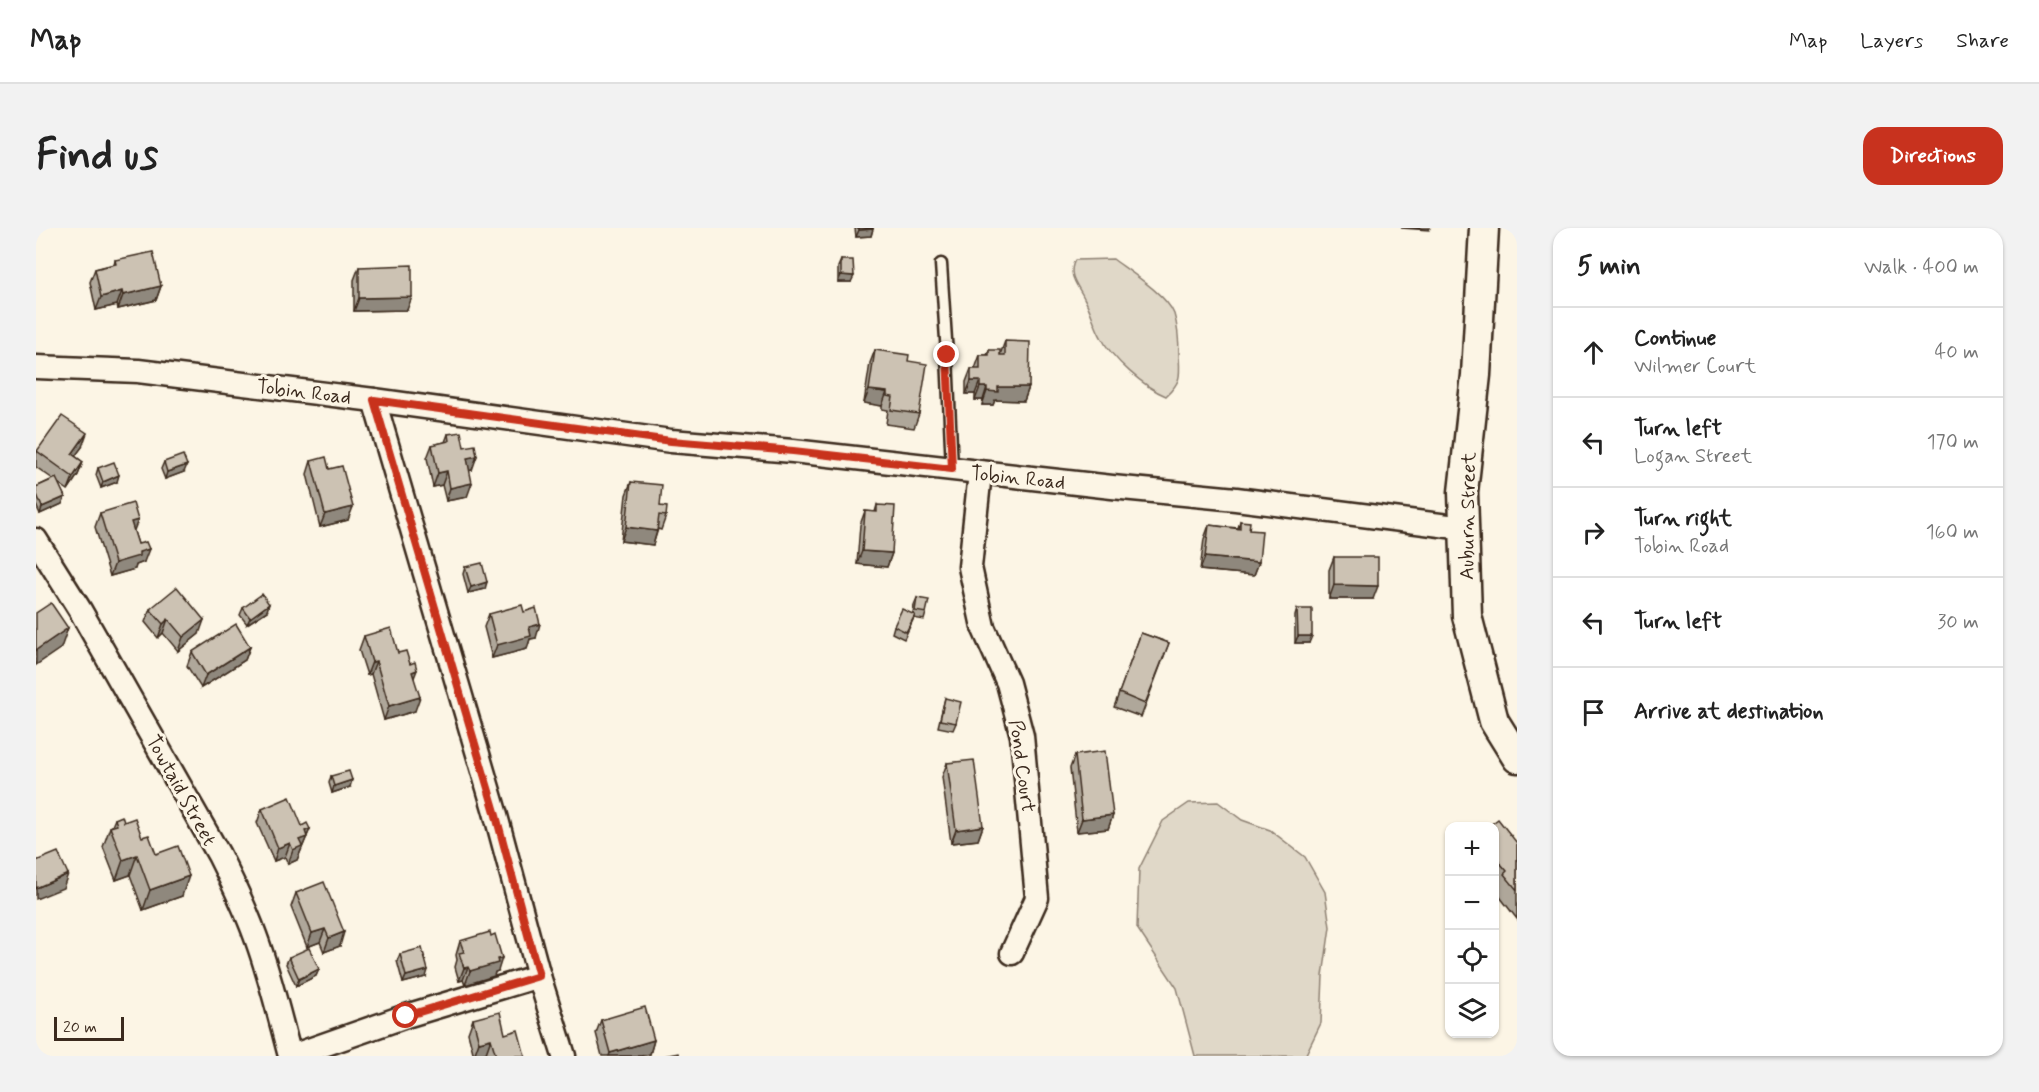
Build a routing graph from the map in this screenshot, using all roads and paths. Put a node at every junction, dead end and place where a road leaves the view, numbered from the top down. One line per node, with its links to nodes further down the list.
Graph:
1 (1484, 228): 7 (street, Auburn Street)
2 (941, 264): 5 (lane)
3 (36, 367): 4 (street, Tobin Road)
4 (374, 400): 5 (street, Tobin Road); 11 (street)
5 (952, 469): 6 (street, Tobin Road)
6 (980, 473): 7 (street, Tobin Road); 10 (street, Pond Court)
7 (1464, 528): 9 (street, Auburn Street)
8 (36, 540): 12 (street, Towtaid Street)
9 (1517, 758)
10 (1012, 953)
11 (539, 976): 12 (street); 13 (street)
12 (291, 1056)
13 (564, 1056)

